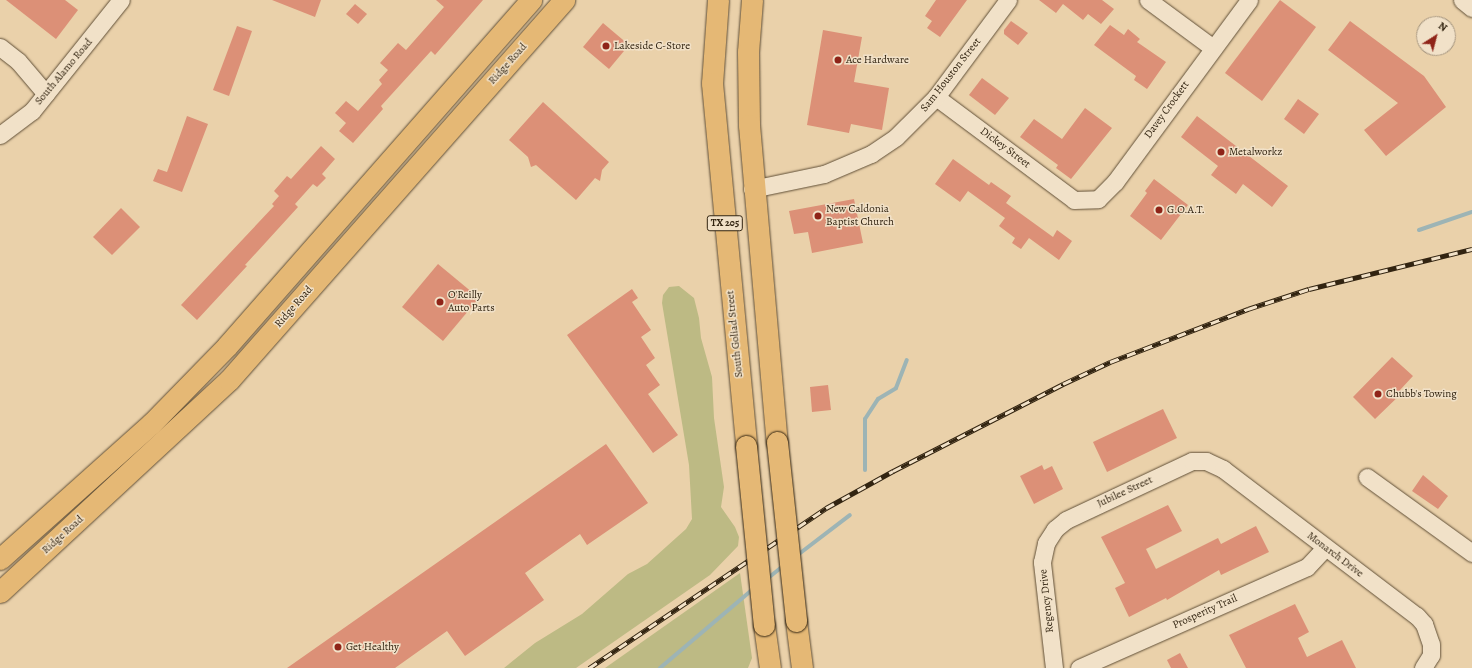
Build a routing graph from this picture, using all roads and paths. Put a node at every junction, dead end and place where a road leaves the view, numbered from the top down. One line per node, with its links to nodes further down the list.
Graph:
1 (121, 0): 13 (street, South Alamo Road)
2 (531, 0): 23 (main road)
3 (564, 0): 24 (main road, Ridge Road)
4 (718, 0): 26 (main road, South Goliad Street / TX 205, bridge)
5 (752, 0): 16 (main road, TX 205)
6 (1008, 0): 14 (street, Sam Houston Street)
7 (1148, 0): 12 (street)
8 (1249, 0): 12 (street, Davey Crockett)
9 (1462, 0): 10 (street)
10 (1472, 8)
11 (0, 47): 13 (street)
12 (1213, 48): 17 (street, Davey Crockett)
13 (46, 94): 15 (street, South Alamo Road)
14 (936, 97): 16 (street, Sam Houston Street); 17 (street, Dickey Street)
15 (0, 135)
16 (752, 189): 27 (main road, TX 205, bridge)
17 (1074, 200)
18 (1206, 461): 20 (street, Jubilee Street); 21 (street, Monarch Drive)
19 (1367, 476): 22 (street)
20 (1050, 536): 28 (street, Regency Drive)
21 (1325, 548): 25 (street, Monarch Drive); 29 (street, Prosperity Trail)
22 (1472, 553)
23 (0, 559)
24 (0, 592)
25 (1424, 667)
26 (770, 668)
27 (802, 668)
28 (1054, 668)
29 (1079, 668)

